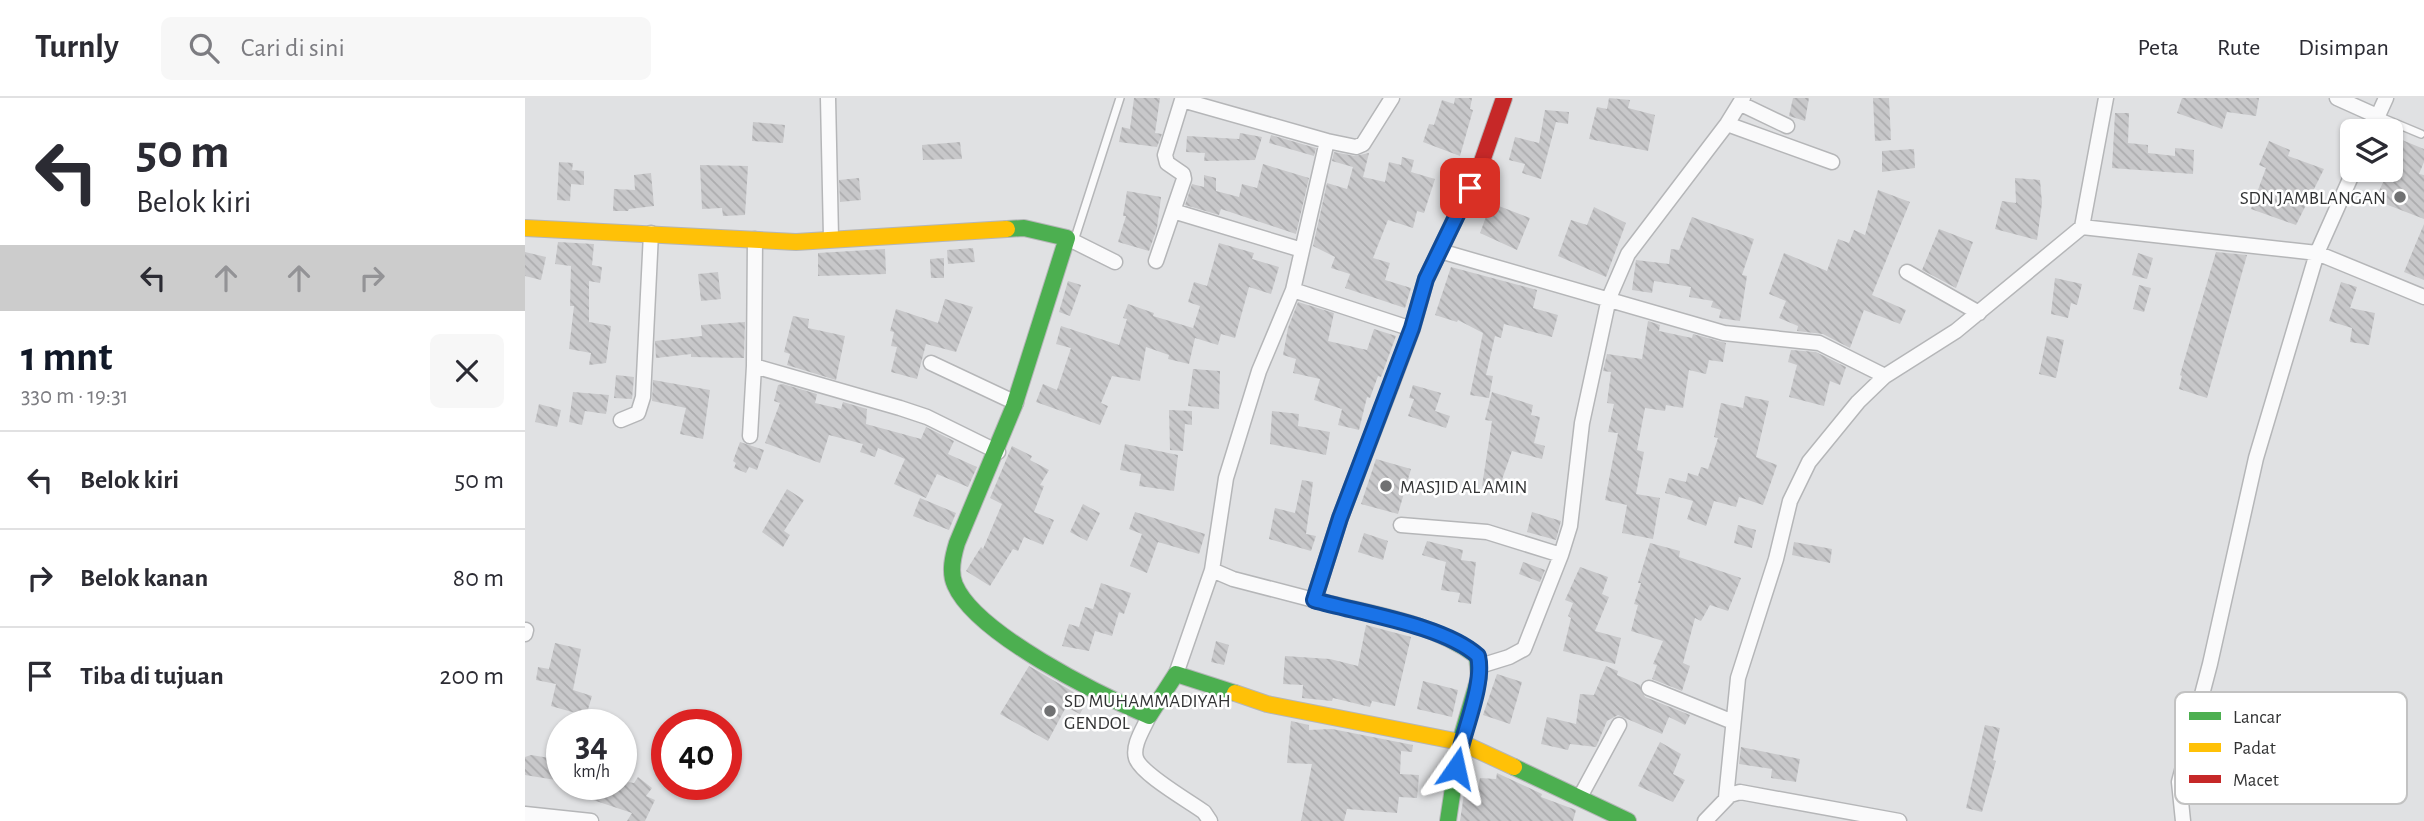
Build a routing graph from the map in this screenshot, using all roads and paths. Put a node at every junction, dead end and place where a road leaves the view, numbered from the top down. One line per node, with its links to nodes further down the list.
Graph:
1 (828, 98): 22 (street)
2 (1120, 98): 24 (lane)
3 (1392, 98): 15 (street)
4 (1504, 98): 26 (street)
5 (2106, 98): 19 (street)
6 (2337, 98): 10 (street)
7 (2386, 98): 10 (street)
8 (1180, 99): 15 (street); 18 (street)
9 (1742, 101): 12 (street); 13 (street)
10 (2377, 116): 11 (street); 14 (lane)
11 (2376, 119)
12 (1727, 124): 16 (street); 33 (street)
13 (1787, 126)
14 (2421, 134)
15 (1327, 142): 25 (street)
16 (1832, 162)
17 (2349, 182): 27 (street)
18 (1173, 211): 25 (street); 28 (street)
19 (2082, 227): 27 (street); 34 (street)
20 (525, 228): 21 (street)
21 (651, 233): 23 (street); 40 (street)
22 (831, 237): 23 (street); 24 (street)
23 (755, 239): 37 (street)
24 (1071, 240): 29 (street); 39 (street)
25 (1302, 250): 31 (street)
26 (1440, 251): 33 (street); 35 (street)
27 (2317, 253): 32 (street); 50 (street)
28 (1156, 261)
29 (1115, 262)
30 (1907, 272): 34 (street)
31 (1293, 290): 35 (street); 45 (street)
32 (2424, 297)
33 (1609, 298): 38 (street); 44 (street)
34 (1979, 313): 38 (street)
35 (1412, 328): 46 (street)
36 (931, 363): 39 (street)
37 (754, 366): 41 (street); 42 (street)
38 (1885, 376): 52 (street)
39 (1016, 403): 42 (street)
40 (621, 420)
41 (750, 436)
42 (998, 452): 51 (street)
43 (1401, 525): 44 (street)
44 (1561, 555): 47 (street)
45 (1212, 570): 46 (street); 48 (street)
46 (1314, 600): 47 (street)
47 (1480, 666): 54 (street)
48 (1176, 674): 51 (street); 54 (street)
49 (1649, 688): 52 (street)
50 (2203, 692)
51 (1149, 716): 59 (street)
52 (1733, 722): 56 (street)
53 (1619, 725): 55 (street)
54 (1460, 742): 55 (street); 60 (street)
55 (1580, 797): 61 (street)
56 (1726, 798): 62 (street); 63 (street)
57 (525, 814): 58 (street)
58 (591, 821)
59 (1210, 821)
60 (1448, 821)
61 (1628, 821)
62 (1705, 821)
63 (1899, 821)

